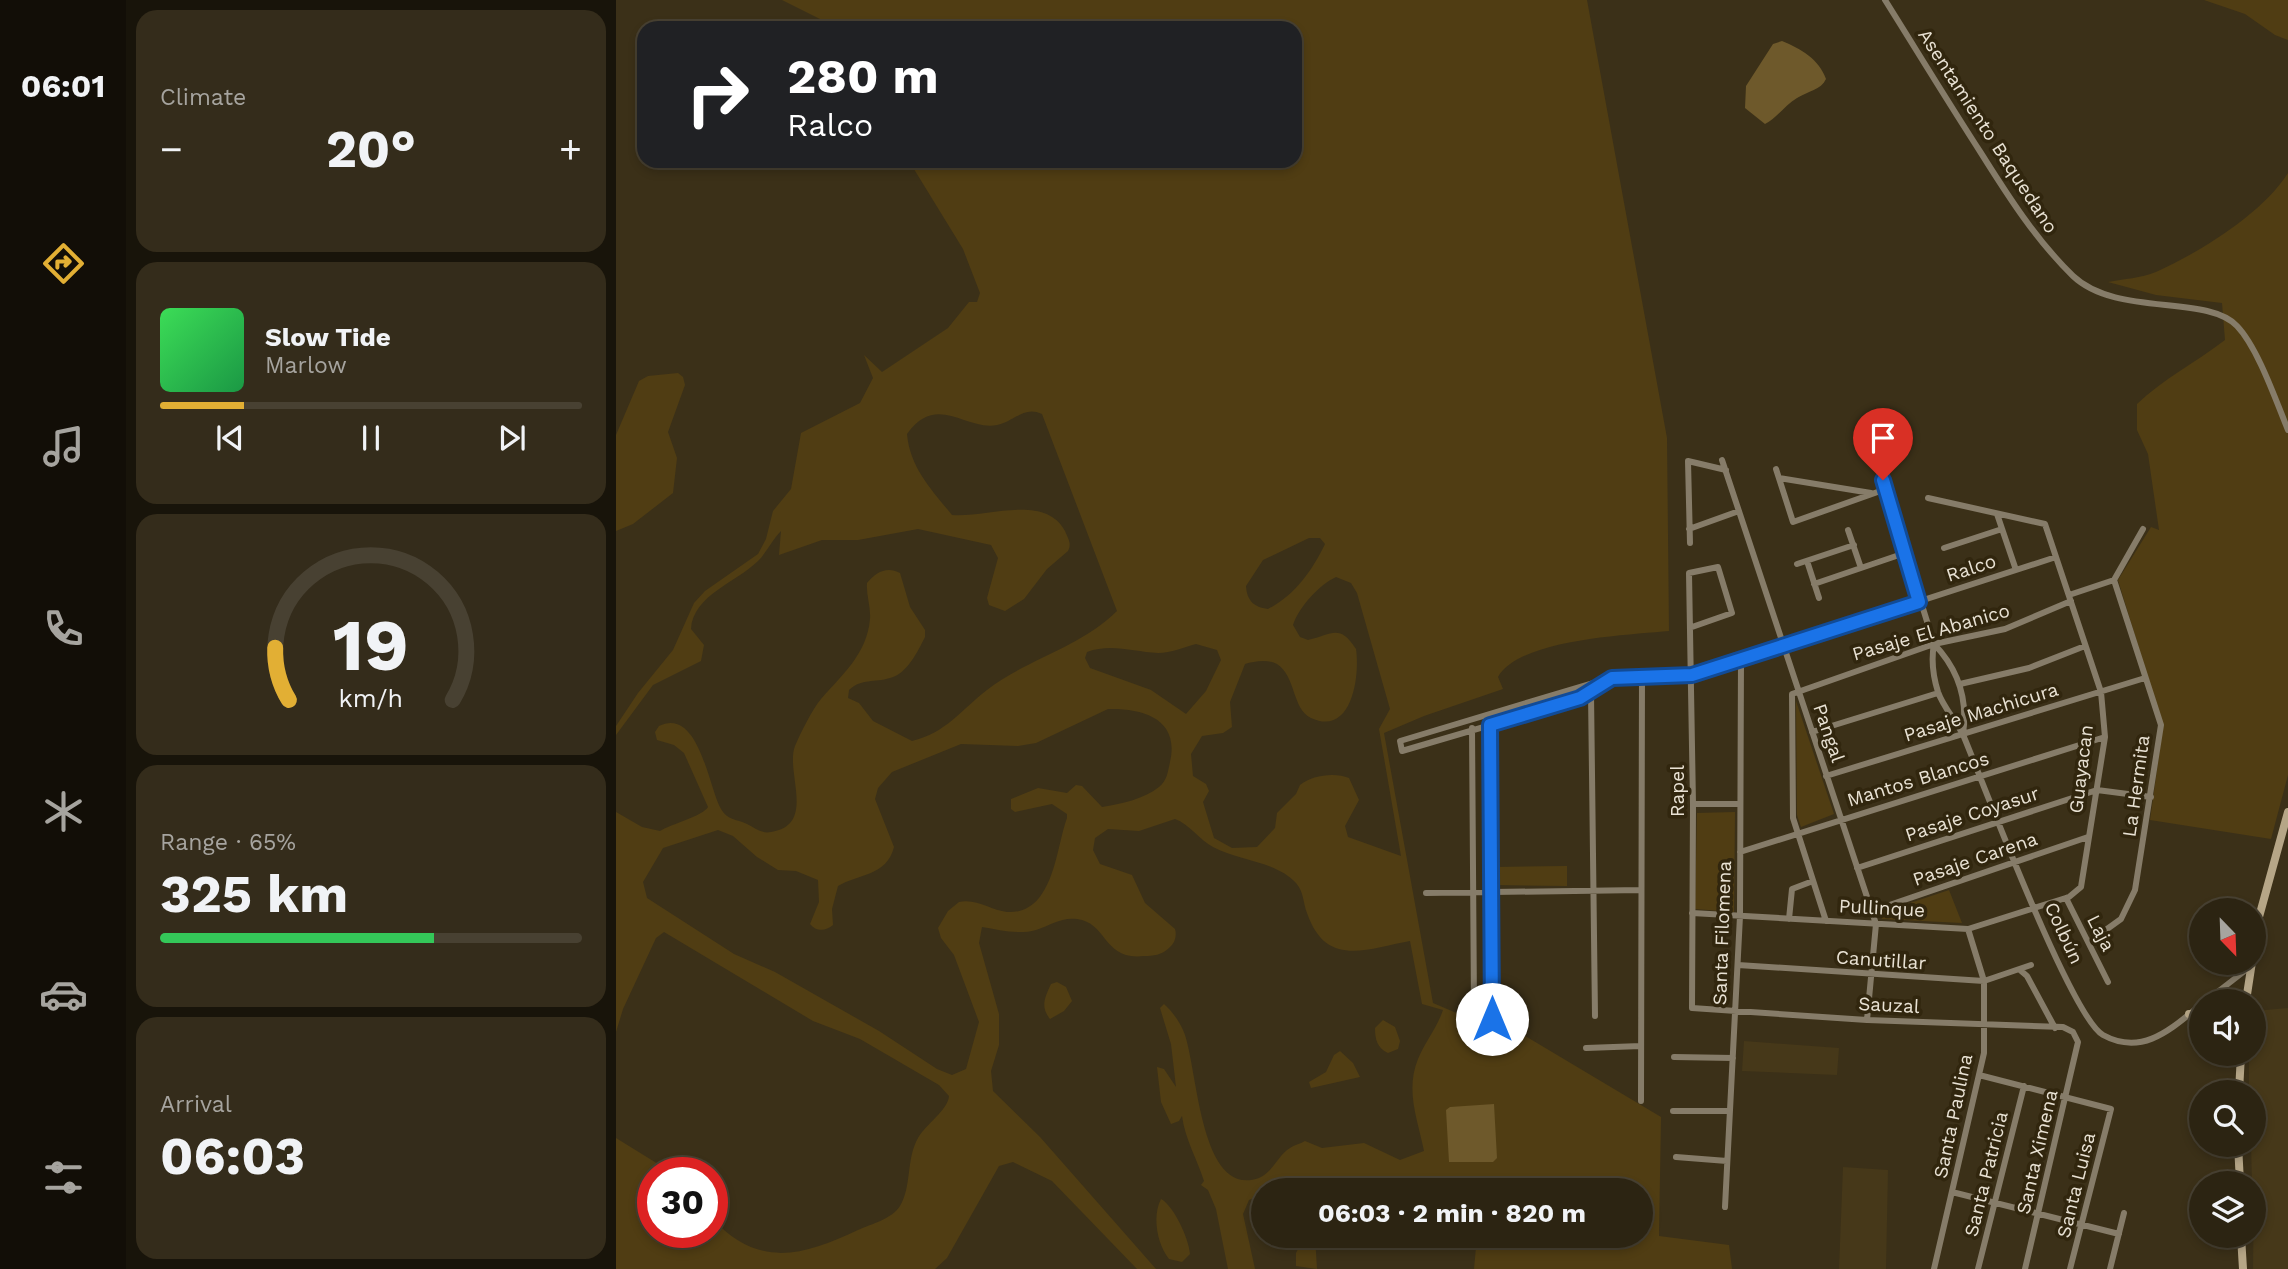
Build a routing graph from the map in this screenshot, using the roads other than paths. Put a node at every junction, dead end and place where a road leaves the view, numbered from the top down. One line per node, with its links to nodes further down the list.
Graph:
1 (1885, 0): 2 (street, Asentamiento Baquedano)
2 (2288, 430)
3 (1722, 460): 5 (street, Pangal)
4 (1776, 469): 6 (street)
5 (1726, 470): 11 (street, Pangal); 13 (street)
6 (1779, 478): 9 (street); 9 (street)
7 (1883, 480): 8 (street, Colbún)
8 (1886, 489): 9 (street); 20 (street, Colbún)
9 (1873, 493)
10 (1928, 498): 12 (street)
11 (1739, 511): 13 (street); 33 (street, Pangal)
12 (1997, 514): 14 (street); 21 (street, Guayacan)
13 (1689, 529): 17 (street)
14 (2002, 529): 19 (street); 25 (street)
15 (2143, 529): 26 (street)
16 (1848, 530): 18 (street)
17 (1689, 543)
18 (1854, 545): 22 (street); 24 (street)
19 (1944, 548)
20 (1905, 553): 24 (street); 30 (street, Colbún)
21 (2056, 557): 25 (street, Ralco); 29 (street, Guayacan)
22 (1807, 561): 23 (street); 27 (street)
23 (1797, 564)
24 (1861, 568): 27 (street)
25 (2016, 570): 30 (street, Ralco)
26 (2114, 580): 29 (street); 39 (street, La Hermita)
27 (1814, 583): 28 (street)
28 (1819, 598)
29 (2070, 598): 32 (street, Pasaje El Abanico); 34 (street, Guayacan)
30 (1919, 602): 32 (street, Colbún); 33 (street, Ralco)
31 (1692, 627): 31 (street, Rapel); 37 (street, Rapel)
32 (1934, 644): 41 (street, Colbún); 42 (street, Pasaje El Abanico); 45 (street, Colbún)
33 (1782, 646): 35 (street, Ralco); 42 (street, Pangal)
34 (2085, 646): 41 (street); 43 (street, Guayacan)
35 (1741, 659): 37 (street, Ralco); 58 (street, Santa Filomena)
36 (1642, 674): 37 (street, Ralco); 38 (street, Ralco); 70 (street)
37 (1692, 675): 57 (street, Rapel)
38 (1612, 678): 40 (street, Ralco); 44 (street, Ralco)
39 (2145, 678): 43 (street, Pasaje Machicura); 56 (street, La Hermita)
40 (1589, 684): 44 (street); 46 (street, Ralco)
41 (1960, 684): 51 (street, Colbún)
42 (1797, 690): 50 (street, Pangal); 62 (street)
43 (2101, 692): 51 (street, Pasaje Machicura); 52 (street, Guayacan)
44 (1591, 693): 48 (street, Ralco); 71 (street)
45 (1938, 694): 50 (street); 51 (street, Colbún)
46 (1488, 715): 47 (street, Ralco); 48 (street)
47 (1471, 720): 49 (street); 49 (street, Ralco)
48 (1490, 725): 49 (street, Ralco); 67 (street)
49 (1473, 730): 66 (street)
50 (1812, 732): 53 (street, Pangal)
51 (1963, 734): 53 (street, Pasaje Machicura); 54 (street, Colbún)
52 (2105, 737): 54 (street, Mantos Blancos); 55 (street, Guayacan)
53 (1826, 776): 60 (street, Pangal)
54 (1978, 777): 60 (street, Mantos Blancos); 61 (street, Colbún)
55 (2097, 790): 56 (street); 61 (street, Pasaje Coyasur); 63 (street, Guayacan)
56 (2151, 797): 85 (street, La Hermita)
57 (1693, 804): 58 (street); 79 (street, Rapel)
58 (1740, 804): 64 (street, Santa Filomena)
59 (2288, 812): 76 (street)
60 (1841, 820): 62 (street, Mantos Blancos); 68 (street, Pangal)
61 (1998, 822): 65 (street, Colbún); 68 (street, Pasaje Coyasur)
62 (1798, 834): 64 (street, Mantos Blancos); 69 (street)
63 (2088, 837): 65 (street, Pasaje Carena); 75 (street, Guayacan)
64 (1740, 852): 80 (street, Santa Filomena)
65 (2015, 862): 77 (street, Colbún); 78 (street, Pasaje Carena)
66 (1473, 863): 67 (street); 73 (street)
67 (1492, 863): 74 (street)
68 (1857, 868): 78 (street, Pangal)
69 (1813, 881): 81 (street); 82 (street)
70 (1641, 890): 71 (street); 104 (street)
71 (1594, 891): 74 (street); 98 (street)
72 (1426, 892): 73 (street)
73 (1474, 892): 74 (street); 94 (street)
74 (1491, 892): 94 (street)
75 (2066, 898): 77 (street, Pullinque); 85 (street, Laja)
76 (2266, 901)
77 (2034, 908): 84 (street, Pullinque); 97 (street, Colbún)
78 (1872, 911): 83 (street, Pangal)
79 (1692, 913): 80 (street, Pullinque); 95 (street, Rapel)
80 (1740, 916): 81 (street, Pullinque); 86 (street, Santa Filomena)
81 (1789, 919): 82 (street, Pullinque)
82 (1826, 921): 83 (street, Pullinque)
83 (1875, 924): 84 (street, Pullinque); 90 (street, Pangal)
84 (1968, 929): 91 (street, Santa Paulina)
85 (2089, 942): 92 (street, Laja)
86 (1738, 965): 90 (street, Canutillar); 96 (street, Santa Filomena)
87 (2031, 965): 88 (street, Canutillar)
88 (2020, 970): 91 (street, Canutillar); 102 (street)
89 (2238, 975): 93 (street)
90 (1872, 976): 91 (street, Canutillar); 100 (street, Pangal)
91 (1984, 981): 101 (street, Santa Paulina)
92 (2108, 982)
93 (2221, 989)
94 (1492, 1007): 99 (street)
95 (1692, 1008): 96 (street, Sauzal)
96 (1735, 1012): 100 (street, Sauzal); 107 (street, Santa Filomena)
97 (2189, 1014)
98 (1595, 1016)
99 (1492, 1019)
100 (1867, 1020): 101 (street, Sauzal)
101 (1983, 1026): 102 (street, Sauzal); 111 (street, Santa Paulina)
102 (2055, 1028): 103 (street, Sauzal)
103 (2078, 1042): 114 (street, Santa Ximena)
104 (1641, 1046): 105 (street); 115 (street)
105 (1586, 1048)
106 (1674, 1057): 107 (street)
107 (1733, 1058): 117 (street, Santa Filomena)
108 (2239, 1066): 110 (street)
109 (2240, 1066): 110 (street)
110 (2240, 1071): 112 (street)
111 (1979, 1075): 113 (street); 120 (street, Santa Paulina)
112 (2240, 1080)
113 (2024, 1086): 114 (street); 121 (street, Santa Patricia)
114 (2066, 1097): 124 (street, Santa Ximena); 125 (street, Santa Luisa)
115 (1641, 1101)
116 (1673, 1111): 117 (street)
117 (1729, 1111): 119 (street, Santa Filomena)
118 (1676, 1157): 119 (street)
119 (1727, 1161): 122 (street, Santa Filomena)
120 (1952, 1192): 121 (street); 128 (street, Santa Paulina)
121 (1995, 1203): 124 (street); 129 (street, Santa Patricia)
122 (1725, 1207)
123 (2124, 1213): 126 (street)
124 (2038, 1214): 125 (street); 130 (street, Santa Ximena)
125 (2082, 1225): 126 (street); 131 (street, Santa Luisa)
126 (2119, 1234): 132 (street)
127 (2242, 1248): 133 (street)
128 (1934, 1269)
129 (1978, 1269)
130 (2025, 1269)
131 (2070, 1269)
132 (2110, 1269)
133 (2243, 1269)

